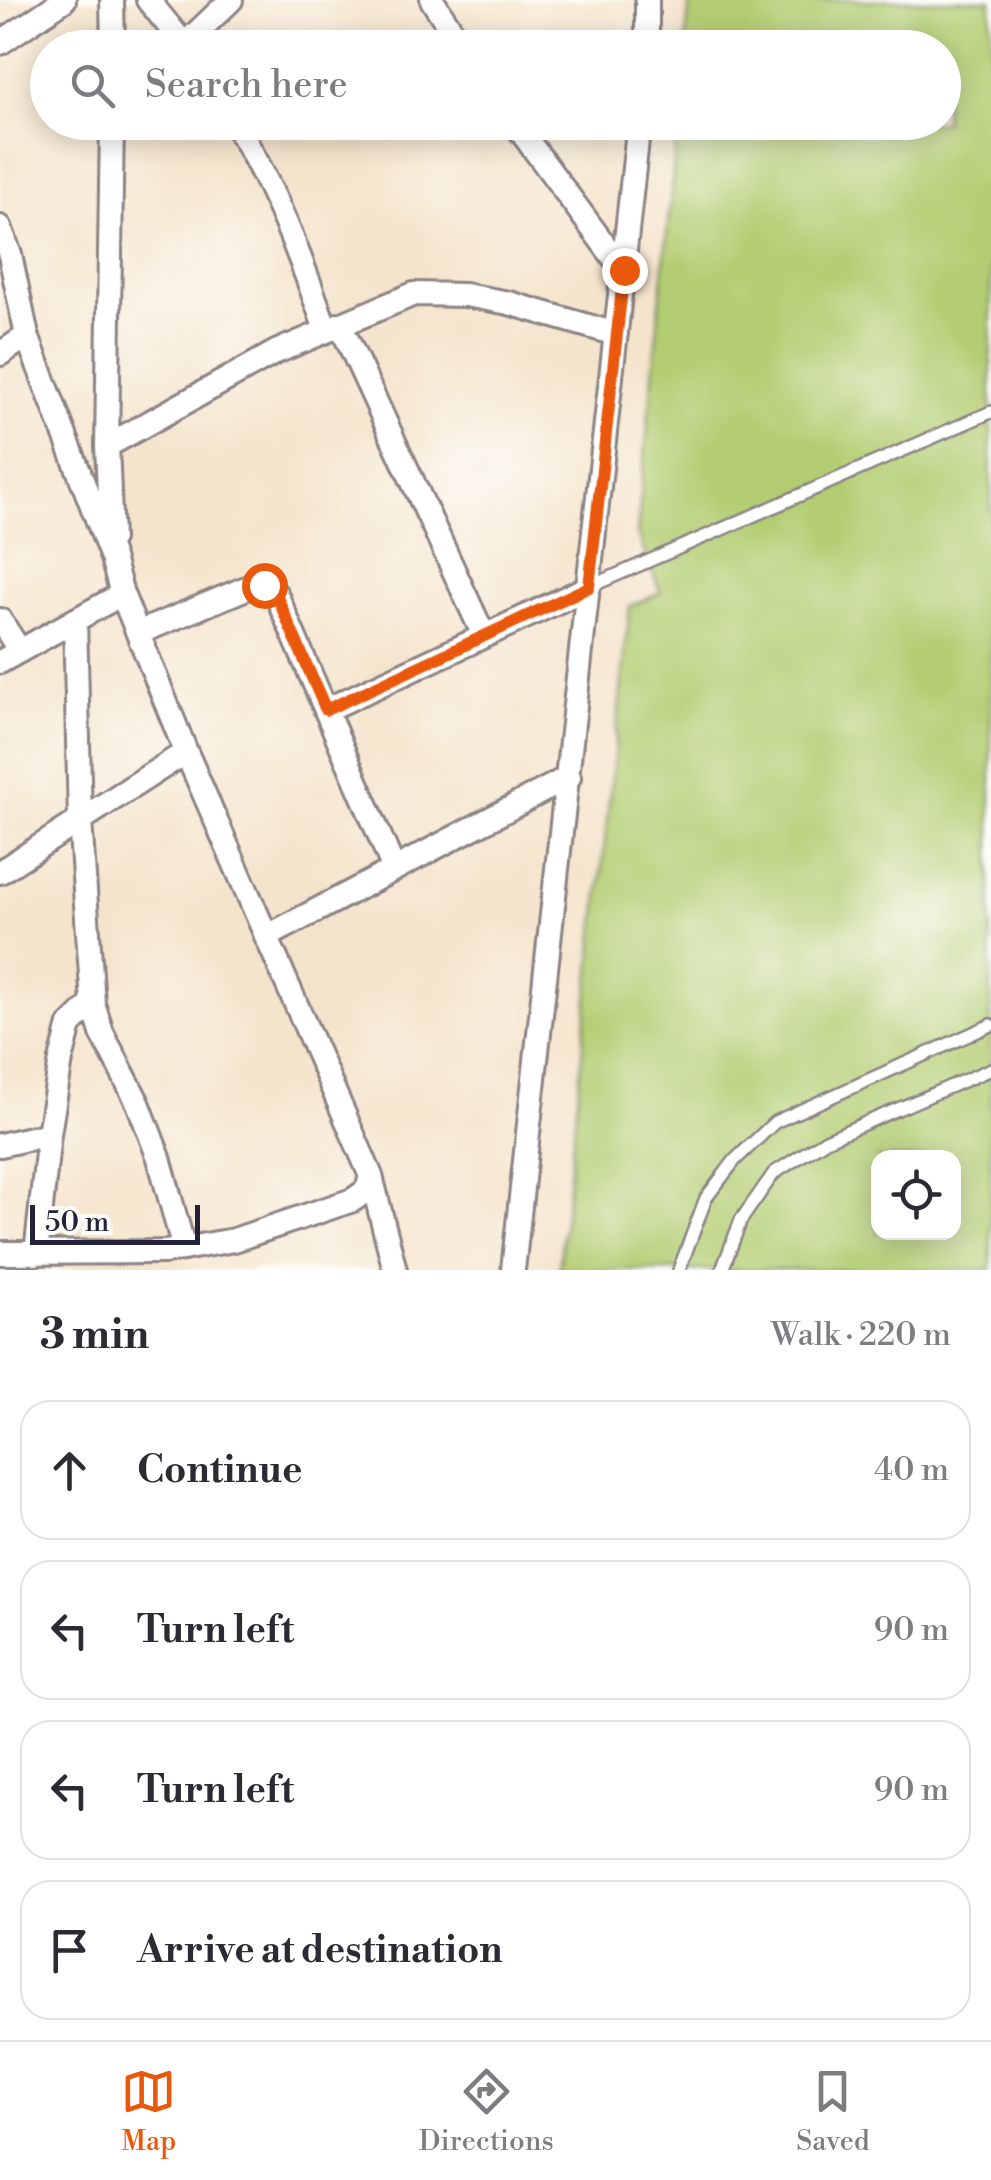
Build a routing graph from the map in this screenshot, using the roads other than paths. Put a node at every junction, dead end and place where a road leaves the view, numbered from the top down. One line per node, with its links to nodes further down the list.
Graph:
1 (64, 0): 12 (street)
2 (112, 0): 7 (street)
3 (148, 0): 8 (street)
4 (231, 0): 9 (street)
5 (432, 0): 10 (street)
6 (647, 0): 11 (street)
7 (113, 30)
8 (173, 30)
9 (202, 30)
10 (451, 30)
11 (647, 30)
12 (0, 43)
13 (112, 140): 24 (street)
14 (245, 140): 19 (street)
15 (527, 140): 18 (street)
16 (637, 140): 18 (street)
17 (0, 228): 21 (street)
18 (624, 270): 20 (street)
19 (333, 328): 20 (street); 24 (street); 31 (street)
20 (616, 334): 26 (street)
21 (26, 336): 22 (street); 25 (street)
22 (0, 354)
23 (991, 412): 26 (lane)
24 (107, 446): 25 (street)
25 (112, 558): 27 (street)
26 (589, 587): 31 (street); 35 (street)
27 (122, 594): 29 (street); 30 (street)
28 (0, 620): 32 (street)
29 (75, 620): 32 (street); 36 (street)
30 (138, 633): 33 (street); 34 (street)
31 (484, 636): 33 (street)
32 (10, 657)
33 (326, 710): 38 (street)
34 (186, 752): 36 (street); 39 (street)
35 (569, 778): 38 (street); 50 (street)
36 (80, 820): 37 (street); 40 (street)
37 (1, 868)
38 (394, 869): 39 (street)
39 (266, 937): 45 (street)
40 (93, 1003): 43 (street); 46 (street)
41 (991, 1025): 51 (lane)
42 (991, 1069): 52 (lane)
43 (49, 1134): 44 (street); 48 (street)
44 (0, 1145)
45 (370, 1176): 46 (street); 49 (street)
46 (184, 1249): 48 (street)
47 (0, 1254): 48 (street)
48 (36, 1254)
49 (394, 1270)
50 (513, 1270)
51 (679, 1270)
52 (722, 1270)

